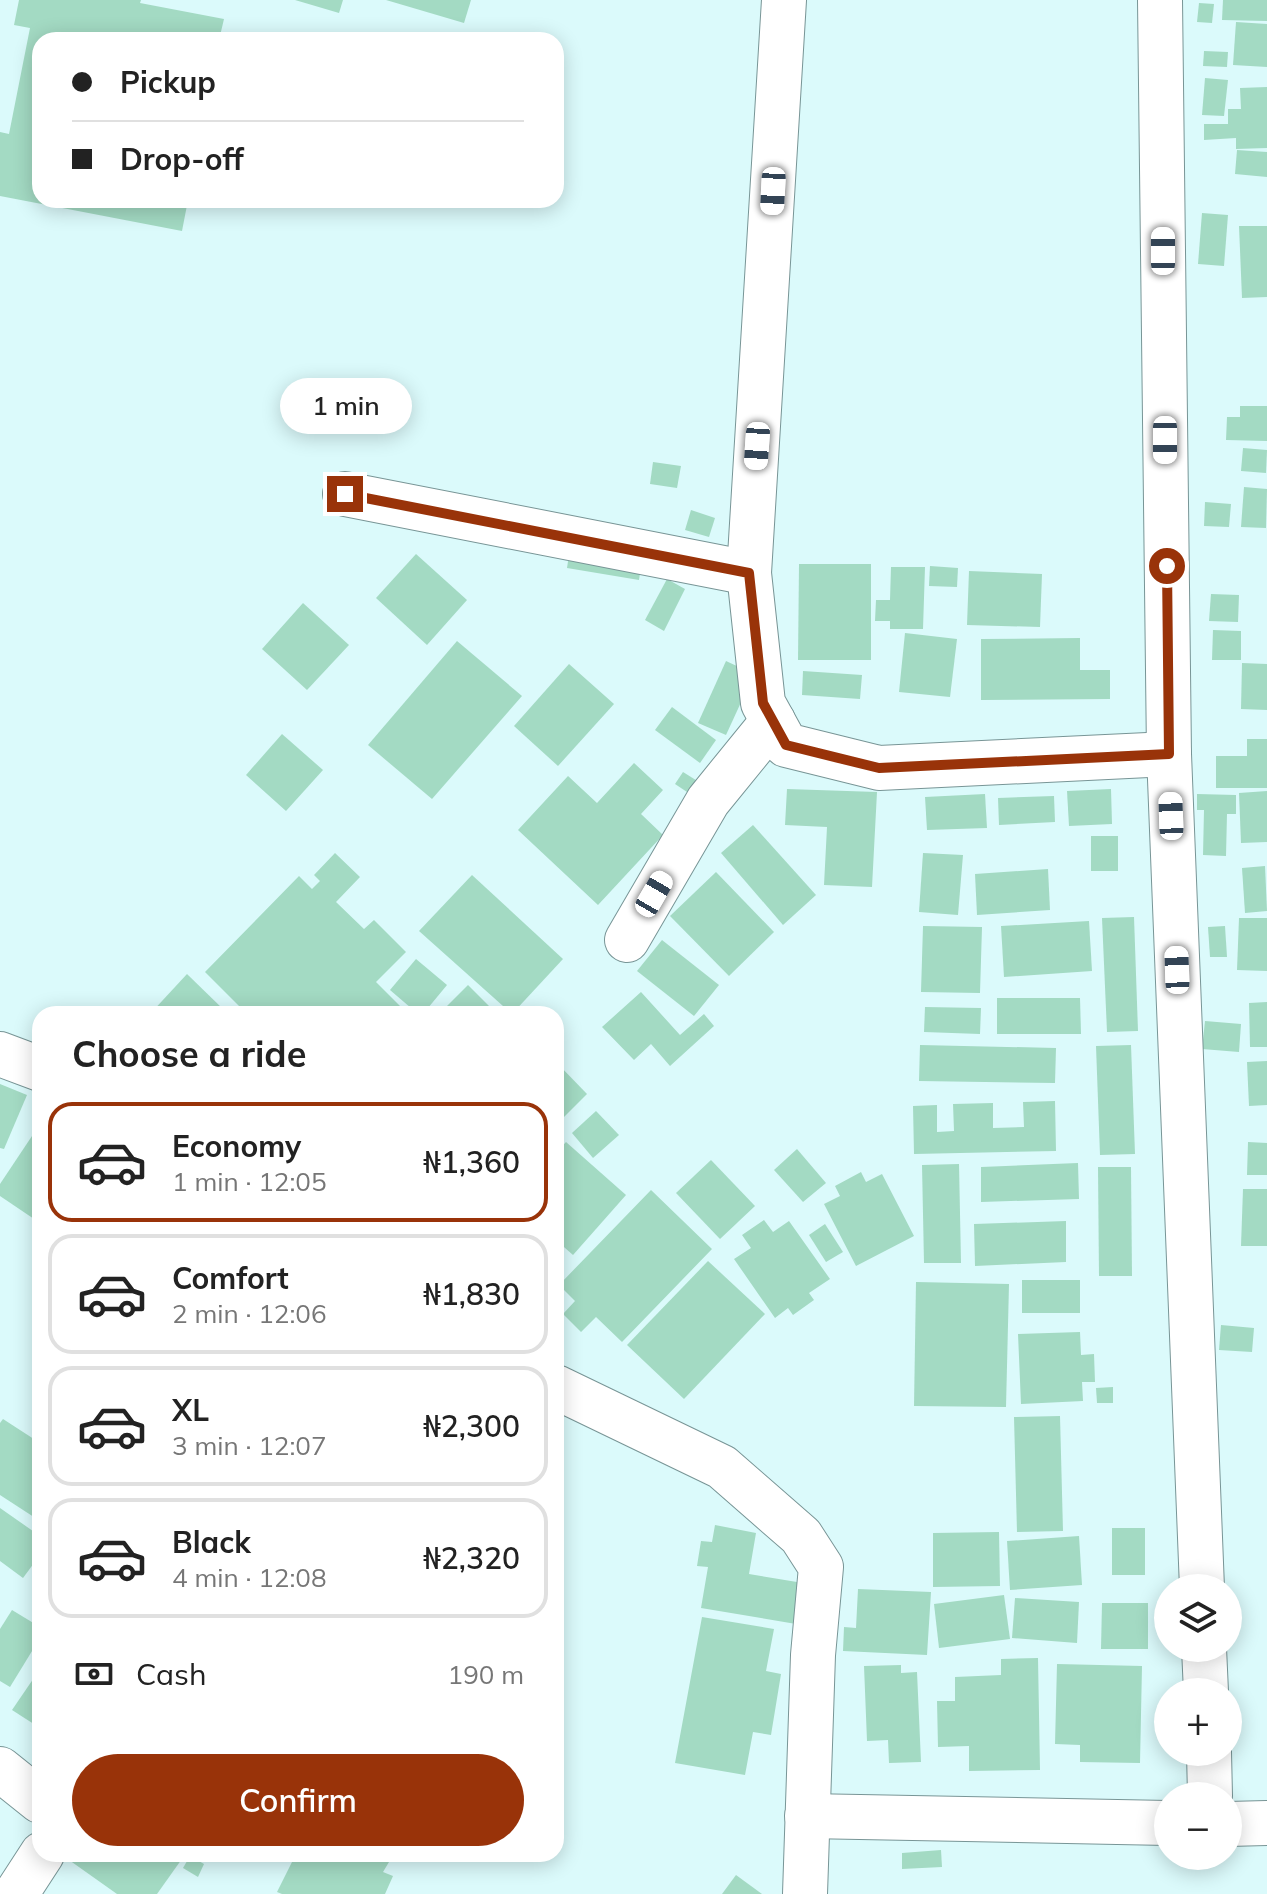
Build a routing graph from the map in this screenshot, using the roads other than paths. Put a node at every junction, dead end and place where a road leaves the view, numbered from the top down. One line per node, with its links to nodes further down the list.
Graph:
1 (784, 0): 4 (street)
2 (1160, 0): 6 (street)
3 (345, 494): 4 (street)
4 (749, 573): 5 (street)
5 (773, 721): 6 (street); 7 (street)
6 (1169, 754): 11 (street)
7 (627, 940)
8 (0, 1054): 9 (street)
9 (32, 1066)
10 (564, 1391): 14 (street)
11 (1201, 1574)
12 (0, 1769): 13 (street)
13 (32, 1795)
14 (807, 1816): 15 (street); 20 (street)
15 (1154, 1823)
16 (1267, 1823): 17 (street)
17 (1242, 1824)
18 (37, 1862): 19 (street)
19 (16, 1894)
20 (805, 1894)

